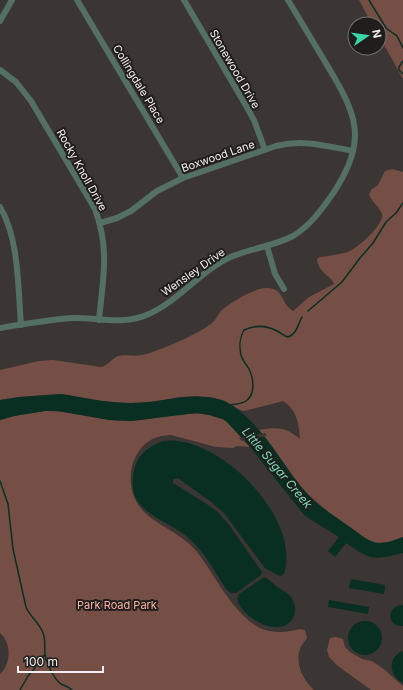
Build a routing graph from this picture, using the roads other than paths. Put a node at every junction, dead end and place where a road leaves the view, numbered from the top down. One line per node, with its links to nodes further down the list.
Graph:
1 (12, 0): 5 (street)
2 (77, 0): 9 (street, Collingdale Place)
3 (184, 0): 7 (street, Stonewood Drive)
4 (288, 0): 8 (street, Wensley Drive)
5 (0, 21)
6 (0, 70): 11 (street, Rocky Knoll Drive)
7 (265, 150): 8 (street, Boxwood Lane); 9 (street, Boxwood Lane)
8 (353, 151): 12 (street, Wensley Drive)
9 (182, 178): 11 (street, Boxwood Lane)
10 (0, 207): 15 (street)
11 (100, 223): 14 (street, Rocky Knoll Drive)
12 (267, 246): 13 (street); 14 (street, Wensley Drive)
13 (284, 289)
14 (99, 320): 15 (street, Wensley Drive)
15 (21, 325): 16 (street, Wensley Drive)
16 (0, 328)

